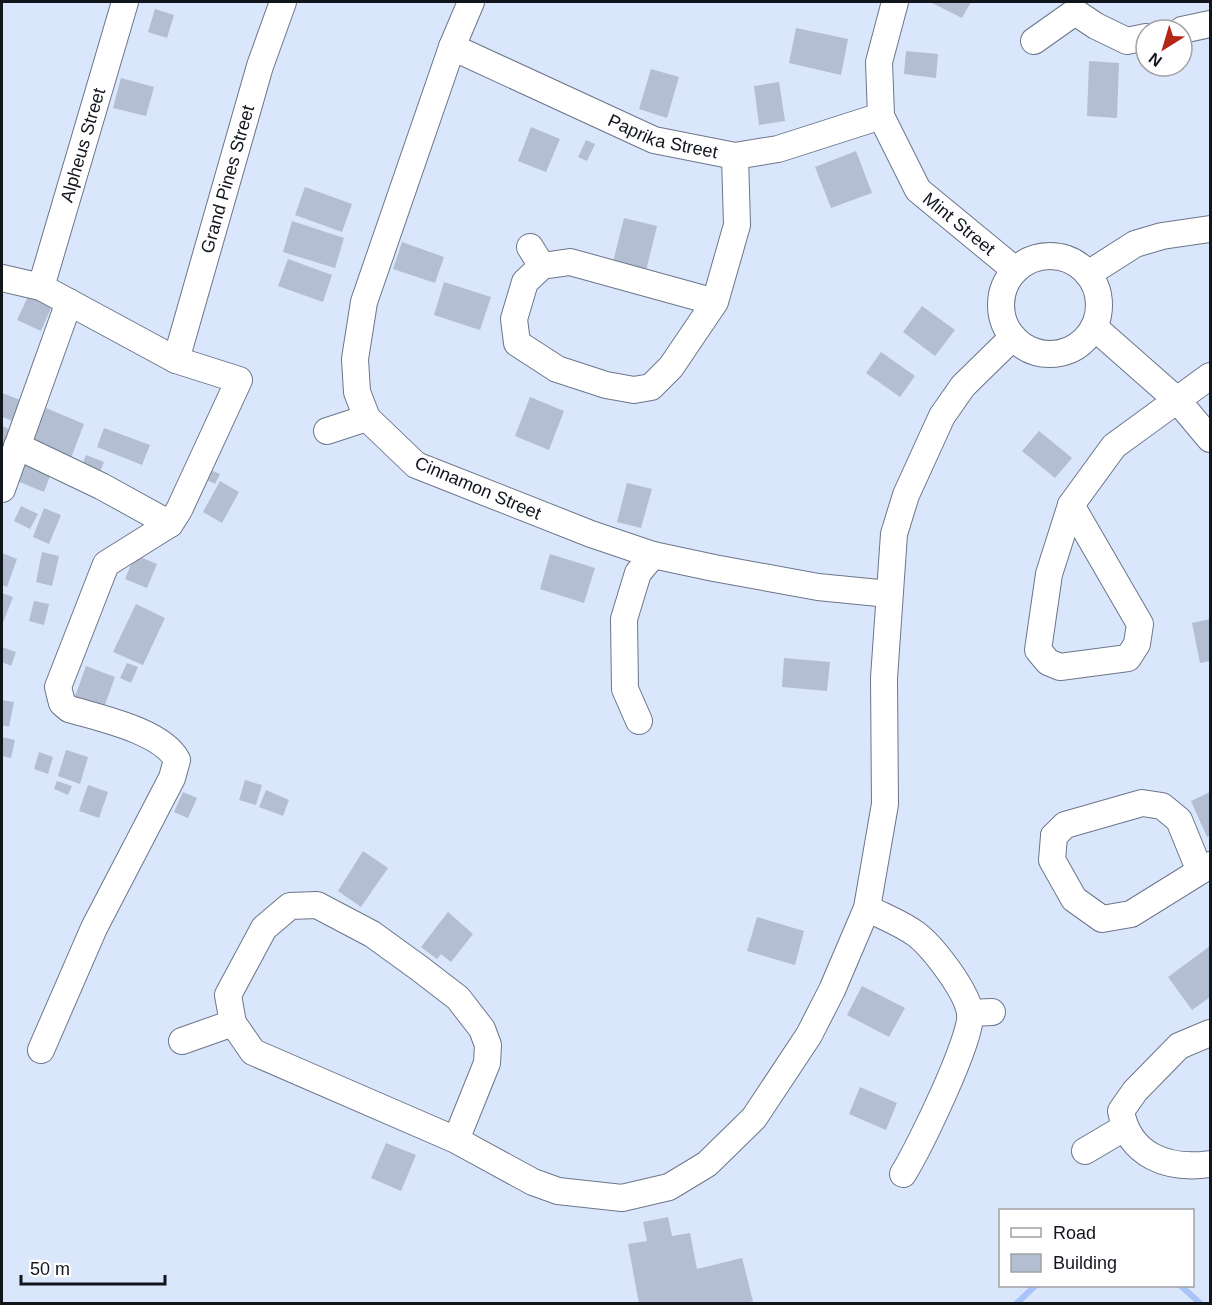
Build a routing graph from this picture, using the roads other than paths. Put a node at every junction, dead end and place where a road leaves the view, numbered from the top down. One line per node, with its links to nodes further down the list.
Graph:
1 (125, 2): 17 (street, Alpheus Street)
2 (283, 2): 22 (street, Grand Pines Street)
3 (471, 2): 10 (street, Cinnamon Street)
4 (895, 2): 11 (street, Mint Street)
5 (1078, 7): 8 (street); 9 (street)
6 (1210, 24): 7 (street)
7 (1194, 27)
8 (1134, 40)
9 (1034, 41)
10 (452, 47): 12 (street, Paprika Street); 25 (street, Cinnamon Street)
11 (881, 116): 12 (street, Paprika Street); 14 (street, Mint Street)
12 (735, 156): 19 (street)
13 (1210, 229): 15 (street)
14 (1015, 270): 15 (street); 21 (street)
15 (1088, 274): 20 (street)
16 (2, 278): 17 (street)
17 (41, 287): 18 (street)
18 (69, 302): 22 (street); 28 (street)
19 (716, 302): 19 (street)
20 (1094, 327): 21 (street); 24 (street)
21 (1013, 337): 33 (street)
22 (176, 360): 31 (street)
23 (1210, 376): 24 (street)
24 (1178, 401): 27 (street); 30 (street)
25 (367, 418): 26 (street); 32 (street, Cinnamon Street)
26 (327, 431)
27 (1210, 439)
28 (17, 446): 29 (street); 31 (street)
29 (2, 489)
30 (1071, 505): 30 (street)
31 (170, 524): 40 (street)
32 (653, 555): 33 (street, Cinnamon Street); 34 (street)
33 (889, 594): 36 (street)
34 (639, 721)
35 (1205, 867): 35 (street)
36 (867, 908): 42 (street); 45 (street)
37 (233, 1023): 39 (street); 42 (street); 42 (street)
38 (1210, 1033): 41 (street)
39 (182, 1041)
40 (41, 1050)
41 (1124, 1128): 43 (street); 44 (street)
42 (456, 1140)
43 (1085, 1151)
44 (1210, 1164)
45 (903, 1174)

